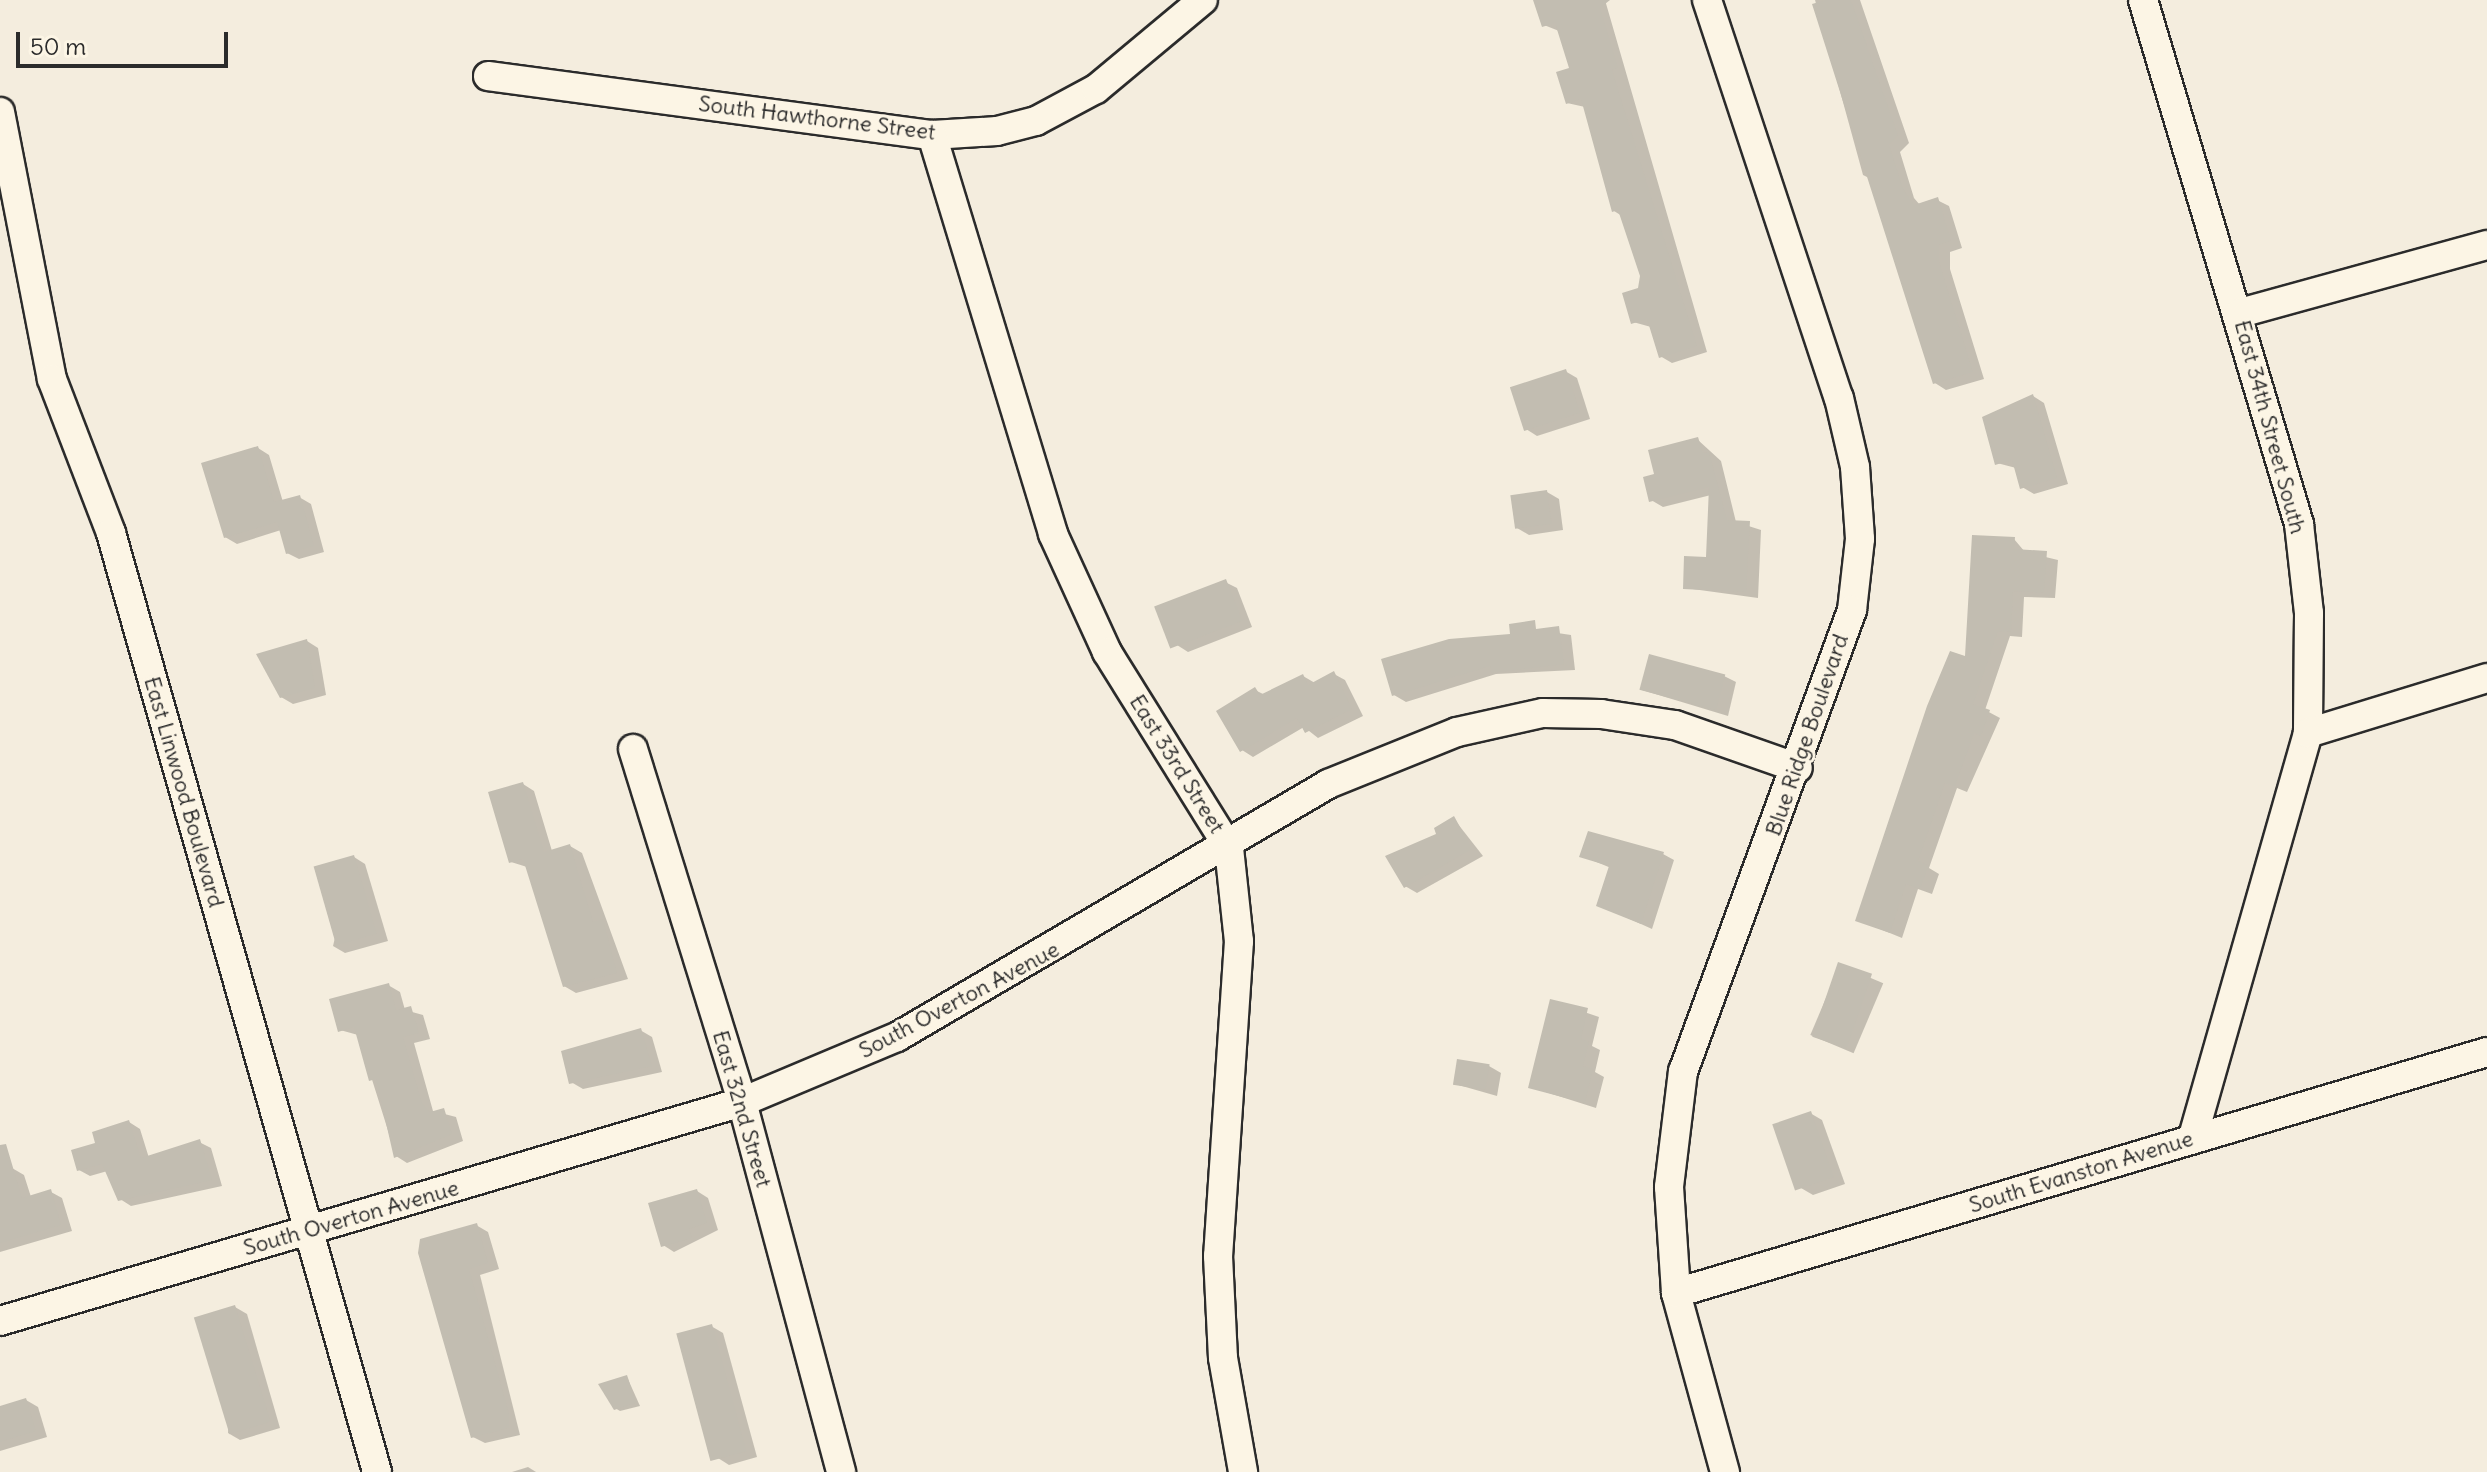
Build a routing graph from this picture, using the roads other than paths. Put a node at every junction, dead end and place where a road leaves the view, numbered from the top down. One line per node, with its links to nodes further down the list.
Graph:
1 (1203, 0): 6 (street, South Hawthorne Street)
2 (1707, 0): 12 (street, Blue Ridge Boulevard)
3 (2143, 0): 8 (street, East 34th Street South)
4 (488, 76): 6 (street, South Hawthorne Street)
5 (0, 112): 17 (street, East Linwood Boulevard)
6 (932, 135): 13 (street, East 33rd Street)
7 (2487, 245): 8 (street)
8 (2240, 313): 10 (street, East 34th Street South)
9 (2487, 678): 10 (street)
10 (2308, 733): 16 (street, East 34th Street South)
11 (633, 749): 15 (street, East 32nd Street)
12 (1798, 768): 13 (street, South Overton Avenue); 18 (street, Blue Ridge Boulevard)
13 (1229, 848): 15 (street, South Overton Avenue); 22 (street, East 33rd Street)
14 (2487, 1052): 16 (street, South Evanston Avenue)
15 (742, 1102): 17 (street, South Overton Avenue); 21 (street, East 32nd Street)
16 (2192, 1139): 18 (street, South Evanston Avenue)
17 (308, 1231): 19 (street, South Overton Avenue); 20 (street, East Linwood Boulevard)
18 (1676, 1293): 23 (street, Blue Ridge Boulevard)
19 (0, 1321)
20 (377, 1472)
21 (841, 1472)
22 (1243, 1472)
23 (1725, 1472)

